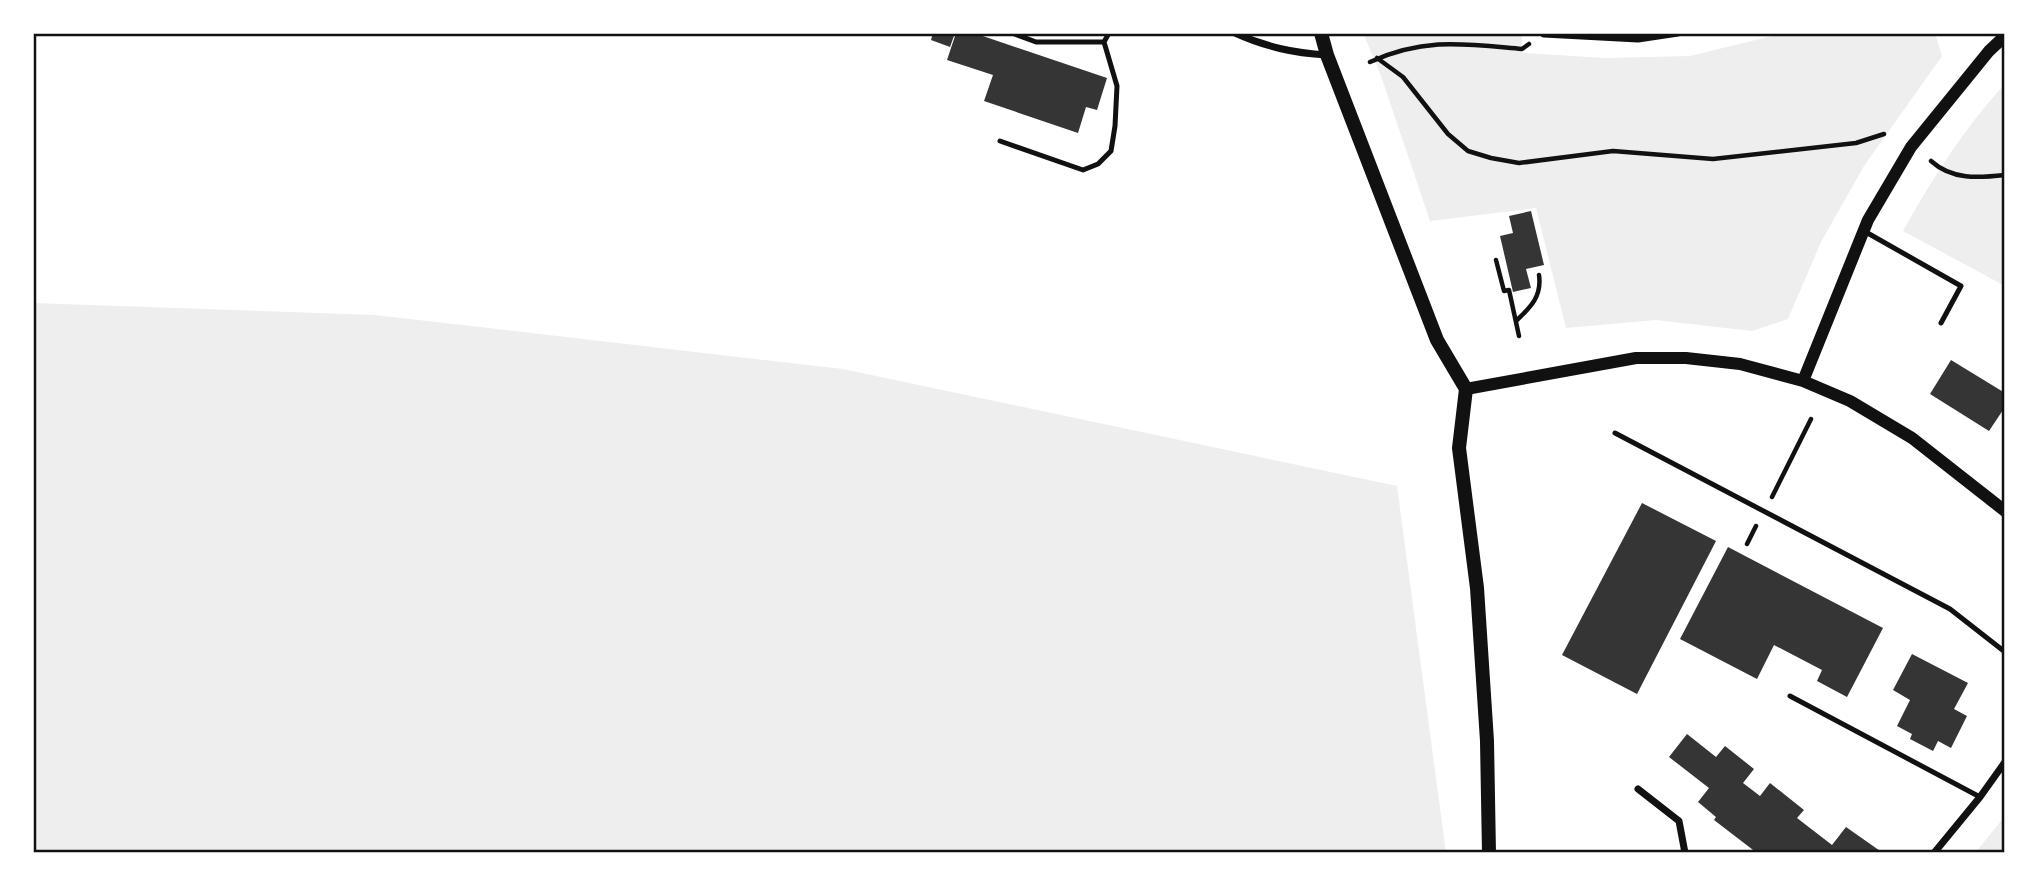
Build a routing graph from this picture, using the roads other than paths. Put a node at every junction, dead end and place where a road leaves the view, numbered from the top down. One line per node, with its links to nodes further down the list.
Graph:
1 (1013, 33): 8 (lane)
2 (1109, 33): 8 (lane)
3 (1235, 33): 9 (street)
4 (1321, 33): 9 (main road)
5 (1678, 33): 6 (street)
6 (1544, 34)
7 (1999, 36): 11 (street)
8 (1104, 43): 10 (lane)
9 (1327, 55): 14 (main road)
10 (1000, 141)
11 (1864, 231): 12 (lane); 13 (street)
12 (1941, 323)
13 (1803, 381): 14 (street); 16 (street)
14 (1466, 388): 22 (main road)
15 (1615, 433): 17 (lane)
16 (2005, 511)
17 (2005, 652)
18 (1790, 696): 21 (lane)
19 (2005, 762): 21 (street)
20 (1639, 789): 23 (street)
21 (1980, 797): 24 (street)
22 (1489, 853)
23 (1685, 853)
24 (1934, 853)

